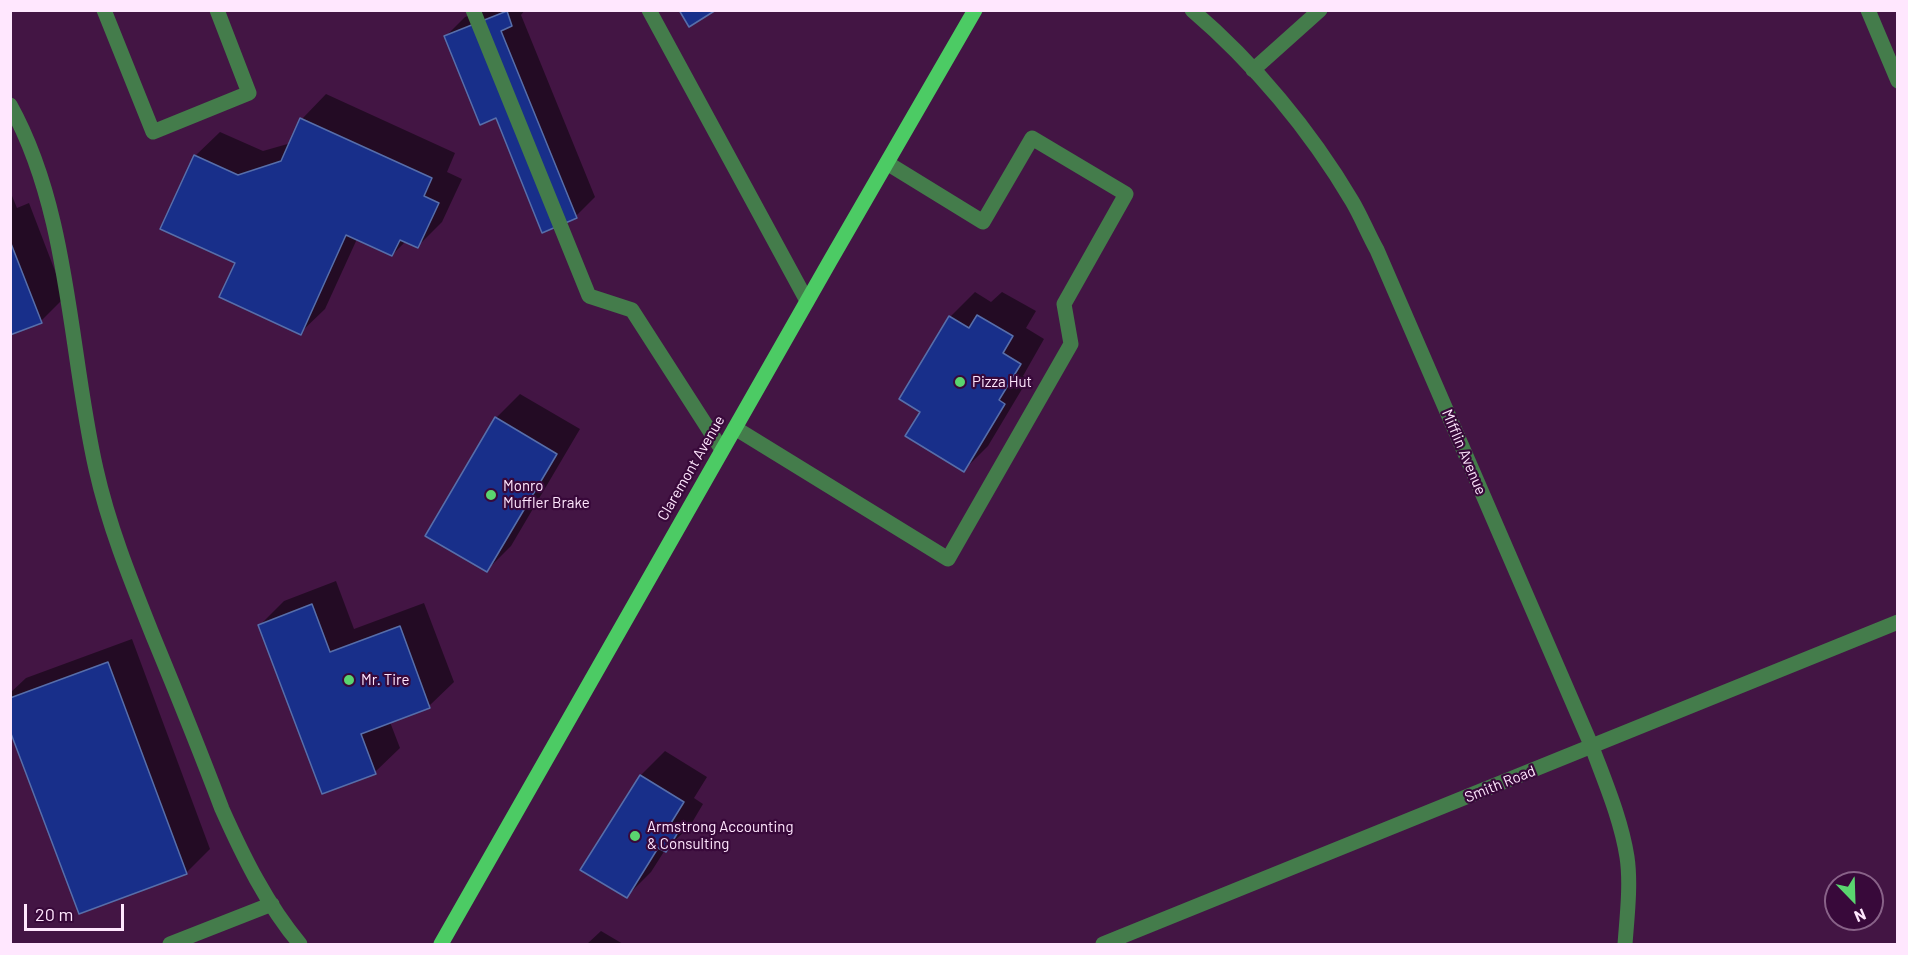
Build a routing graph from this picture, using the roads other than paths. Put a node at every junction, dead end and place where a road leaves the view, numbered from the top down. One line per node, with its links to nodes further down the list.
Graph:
1 (104, 10): 2 (street)
2 (217, 10)
3 (473, 10): 15 (street)
4 (649, 10): 13 (street)
5 (975, 10): 12 (main road, Claremont Avenue)
6 (1192, 10): 9 (street, Mifflin Avenue)
7 (1320, 10): 9 (street)
8 (1868, 10): 10 (street)
9 (1253, 70): 17 (street, Mifflin Avenue)
10 (1898, 81)
11 (10, 105): 18 (street)
12 (887, 163): 13 (main road, Claremont Avenue); 14 (street)
13 (807, 302): 14 (main road, Claremont Avenue)
14 (735, 428): 15 (main road, Claremont Avenue)
15 (722, 450): 21 (main road, Claremont Avenue)
16 (1898, 622): 17 (street, Smith Road)
17 (1592, 747): 22 (street, Smith Road); 23 (street, Mifflin Avenue)
18 (272, 904): 19 (street); 20 (street)
19 (171, 945)
20 (300, 945)
21 (441, 945)
22 (1102, 945)
23 (1624, 945)

